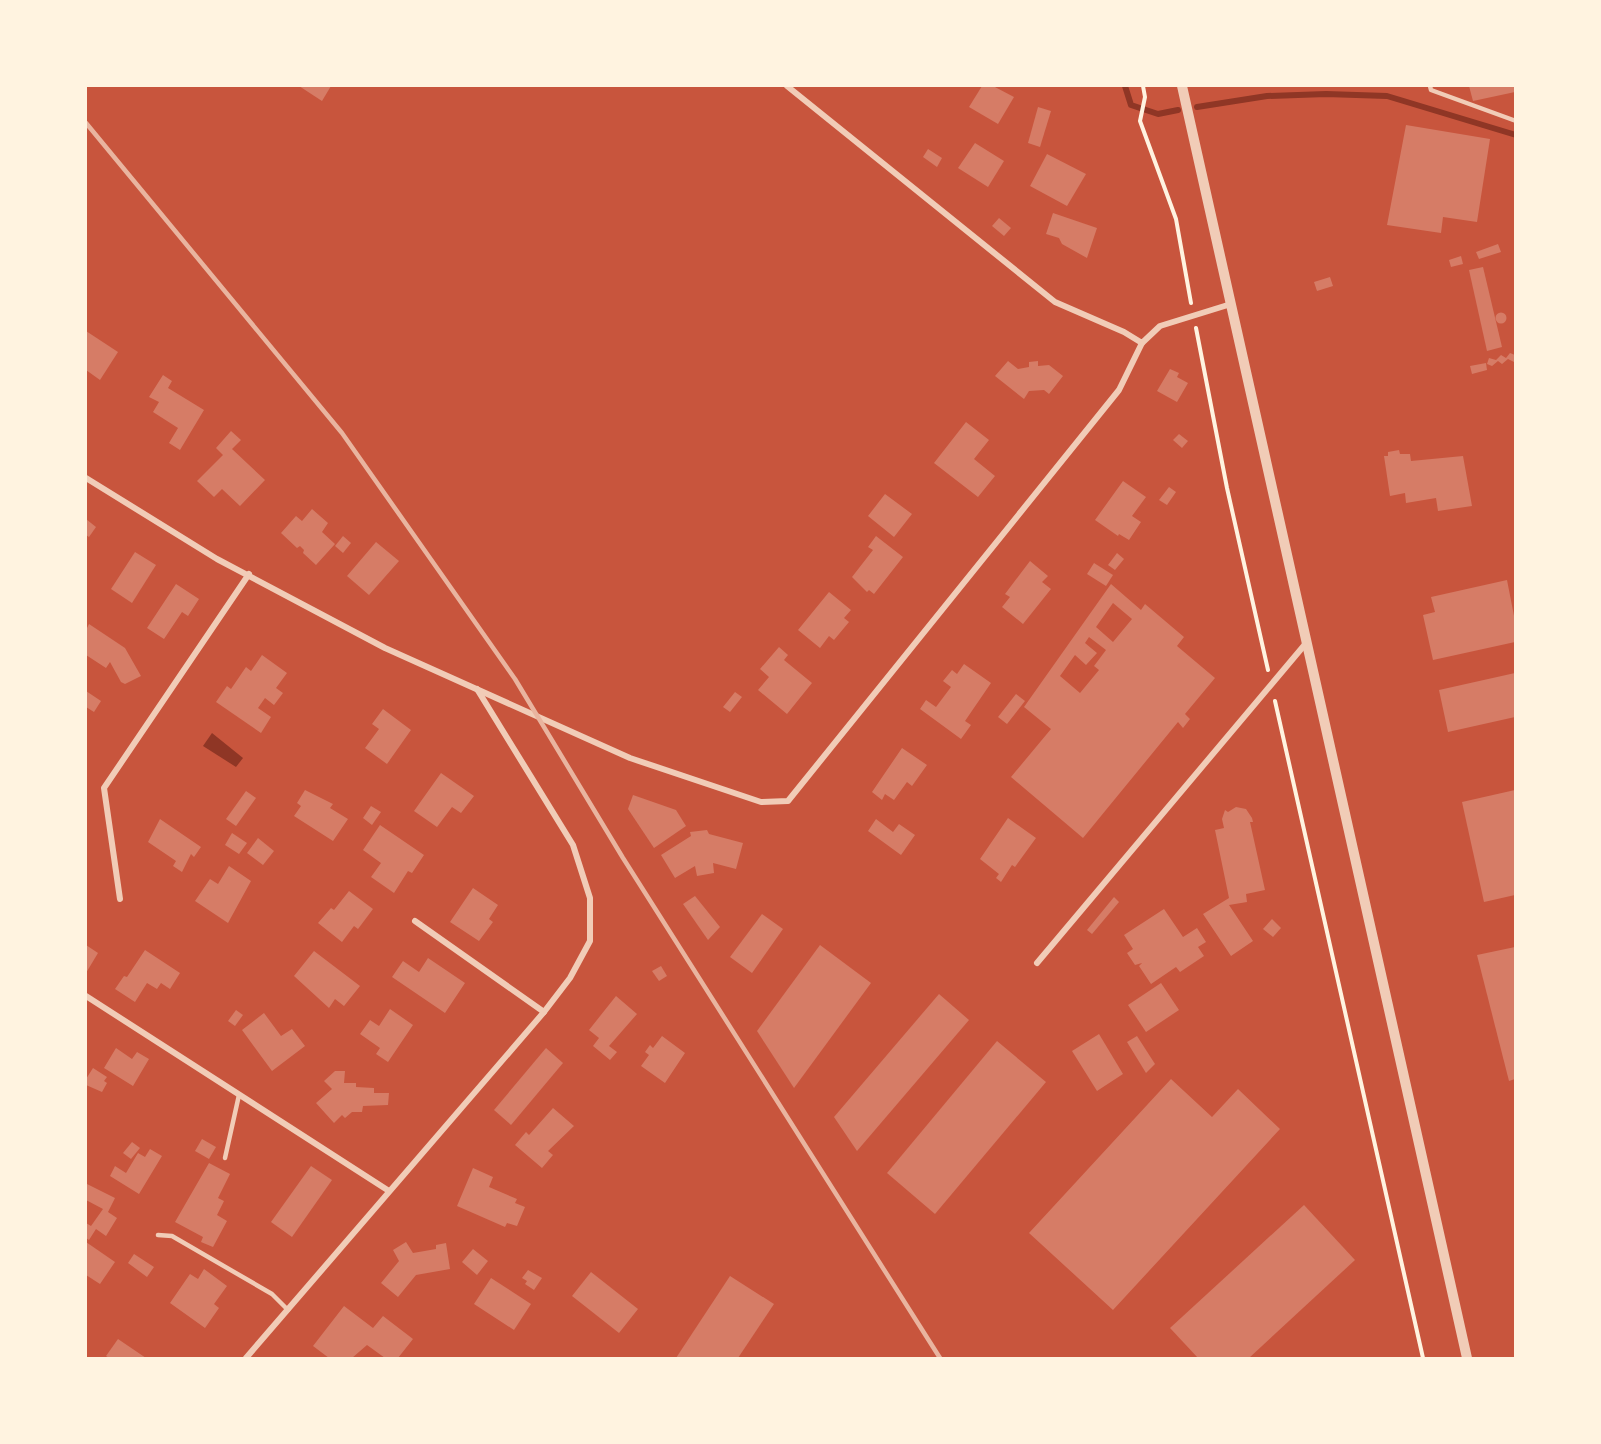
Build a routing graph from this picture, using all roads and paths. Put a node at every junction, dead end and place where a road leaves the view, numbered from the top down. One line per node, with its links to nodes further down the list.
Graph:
1 (787, 86): 8 (street)
2 (1143, 86): 7 (path)
3 (1182, 86): 6 (street)
4 (1430, 86): 5 (lane)
5 (1515, 121)
6 (1231, 304): 7 (street); 11 (street)
7 (1193, 316): 8 (street); 12 (path)
8 (1142, 343): 13 (street)
9 (86, 478): 10 (street)
10 (249, 574): 13 (street); 14 (street)
11 (1307, 642): 12 (street); 26 (street)
12 (1271, 684): 16 (street); 25 (path)
13 (477, 689): 18 (street)
14 (120, 899)
15 (415, 921): 18 (street)
16 (1037, 963)
17 (86, 996): 19 (street)
18 (544, 1012): 21 (street)
19 (239, 1095): 20 (lane); 21 (street)
20 (225, 1158)
21 (389, 1191): 23 (street)
22 (158, 1235): 23 (lane)
23 (288, 1310): 24 (street)
24 (246, 1359)
25 (1423, 1359)
26 (1467, 1359)

